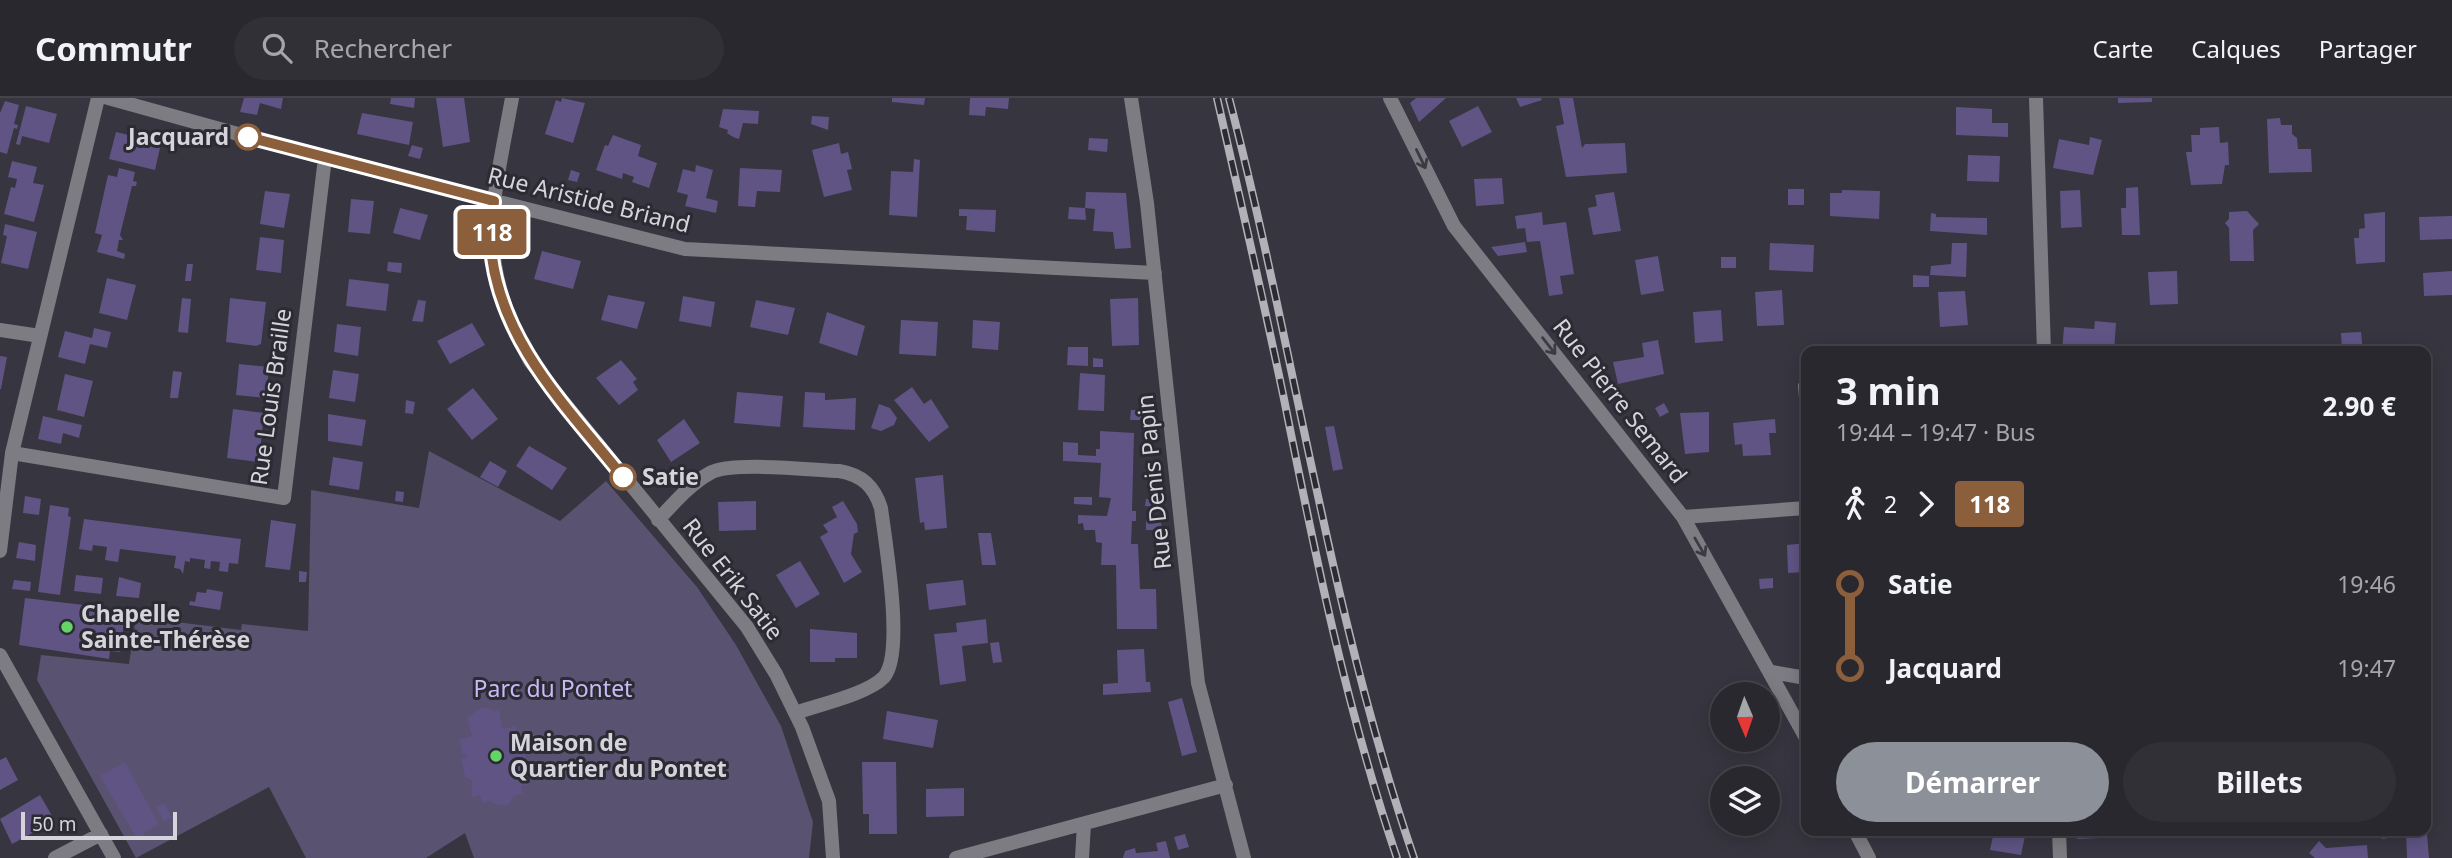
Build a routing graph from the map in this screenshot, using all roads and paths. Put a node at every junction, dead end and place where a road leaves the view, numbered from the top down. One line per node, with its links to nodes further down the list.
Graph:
1 (98, 98): 11 (street)
2 (108, 98): 7 (street, Rue Aristide Briand)
3 (512, 98): 8 (street, Rue Erik Satie)
4 (1131, 98): 9 (street, Rue Denis Papin)
5 (1391, 98): 15 (street, Rue Pierre Semard, one-way to 15)
6 (2036, 98): 12 (street)
7 (325, 158): 8 (street, Rue Aristide Briand); 13 (street, Rue Louis Braille)
8 (494, 201): 9 (street, Rue Aristide Briand); 16 (street, Rue Erik Satie)
9 (1155, 273): 23 (street, Rue Denis Papin)
10 (0, 330): 11 (street)
11 (40, 336): 13 (street)
12 (2044, 346)
13 (12, 453): 17 (street)
14 (1801, 508): 15 (street)
15 (1683, 517): 19 (street, Rue Pierre Semard, one-way to 19)
16 (658, 520): 21 (street, Rue Erik Satie); 21 (street)
17 (0, 551)
18 (0, 655): 25 (street)
19 (1772, 672): 20 (street); 22 (street, Rue Pierre Semard)
20 (1801, 677)
21 (795, 713): 30 (street, Rue Erik Satie)
22 (1801, 728)
23 (1226, 785): 24 (street); 33 (street, Rue Denis Papin)
24 (1084, 824): 31 (street); 32 (street)
25 (101, 834): 28 (street); 29 (street)
26 (1857, 836): 34 (street)
27 (2059, 836): 35 (street)
28 (55, 858)
29 (114, 858)
30 (833, 858)
31 (956, 858)
32 (1082, 858)
33 (1244, 858)
34 (1868, 858)
35 (2060, 858)

